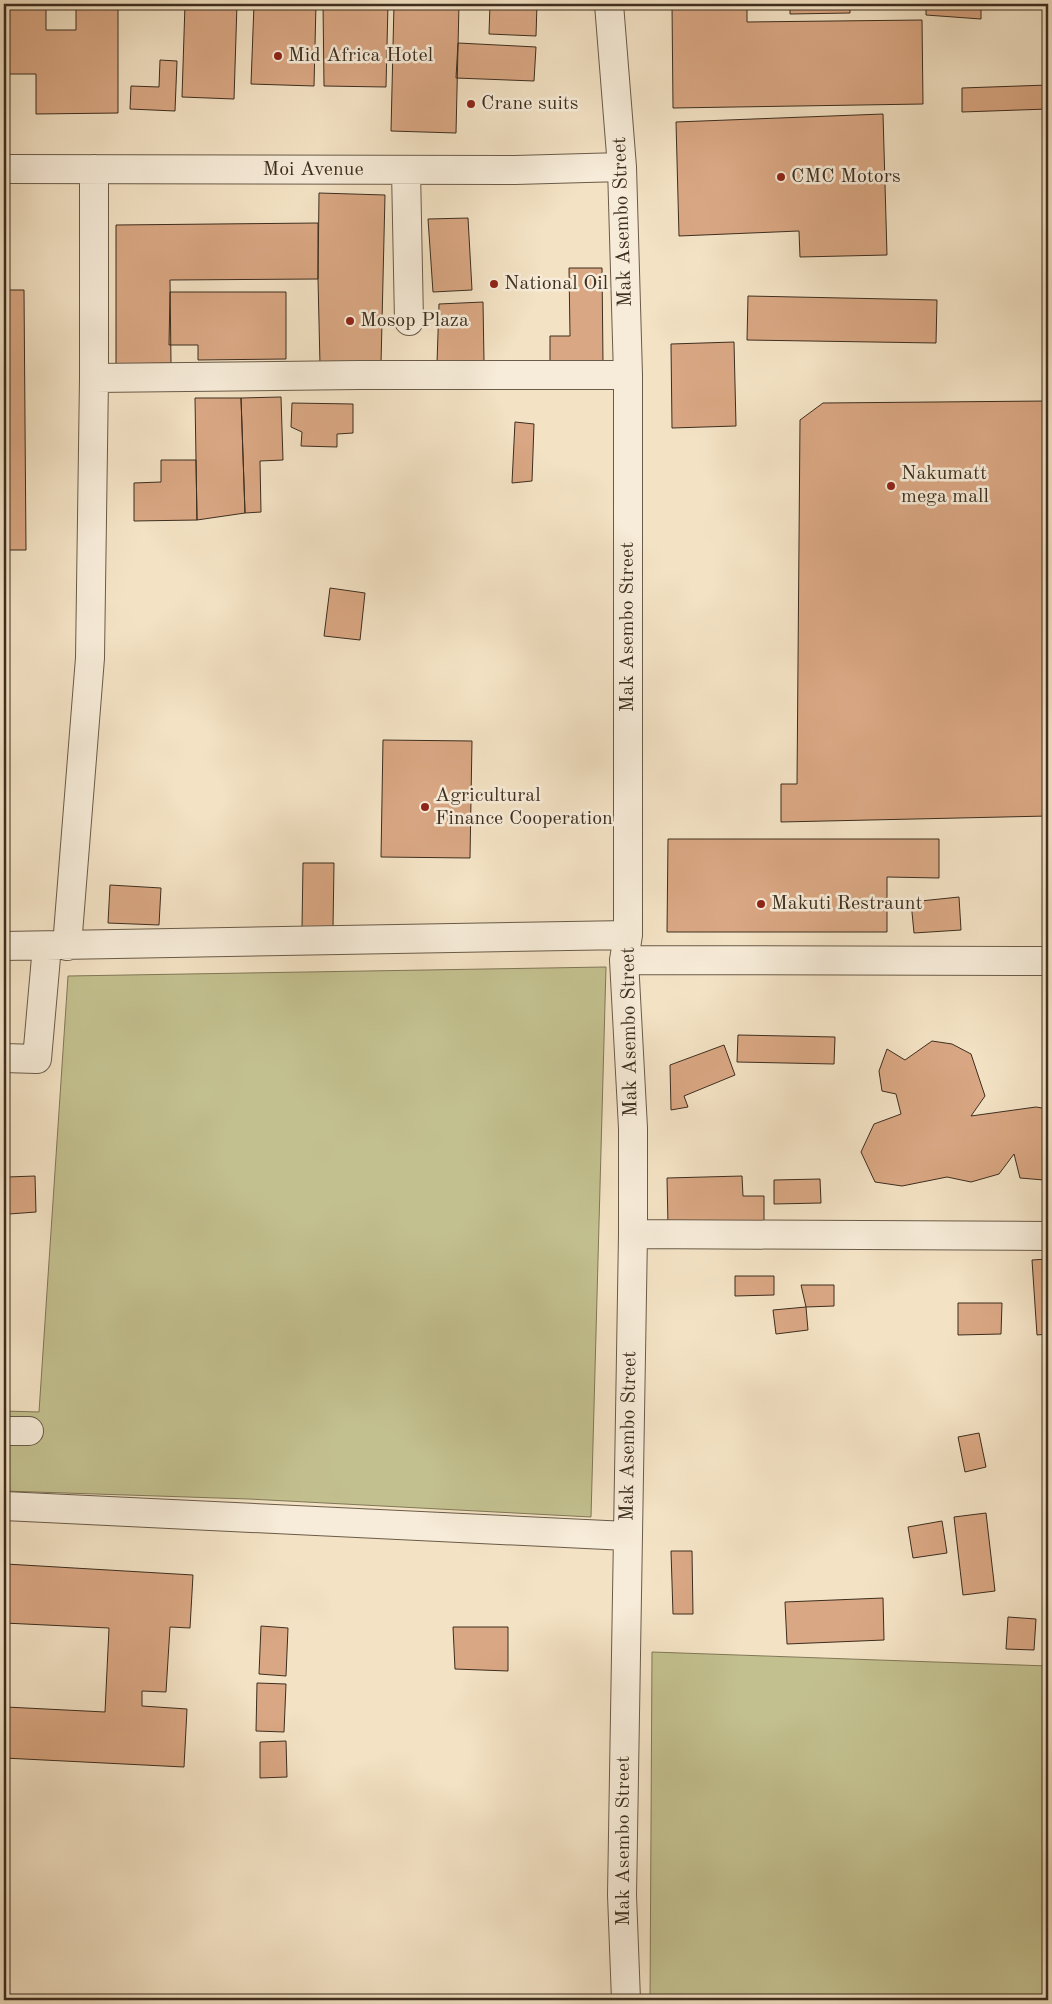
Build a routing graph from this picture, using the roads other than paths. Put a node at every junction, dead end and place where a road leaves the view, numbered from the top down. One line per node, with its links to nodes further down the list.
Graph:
1 (609, 4): 2 (street, Mak Asembo Street)
2 (622, 167): 5 (street, Moi Avenue); 7 (street, Mak Asembo Street)
3 (4, 169): 4 (street, Moi Avenue)
4 (94, 169): 5 (street, Moi Avenue); 8 (street)
5 (406, 170): 6 (street)
6 (410, 320)
7 (628, 375): 8 (street); 11 (street, Mak Asembo Street)
8 (94, 378): 10 (street)
9 (4, 946): 10 (street)
10 (57, 946): 11 (street); 13 (street)
11 (626, 948): 12 (street); 14 (street, Mak Asembo Street)
12 (1048, 961)
13 (4, 1058)
14 (633, 1234): 15 (street); 17 (street, Mak Asembo Street)
15 (1048, 1236)
16 (4, 1506): 17 (street)
17 (627, 1536): 18 (street, Mak Asembo Street)
18 (626, 2000)

